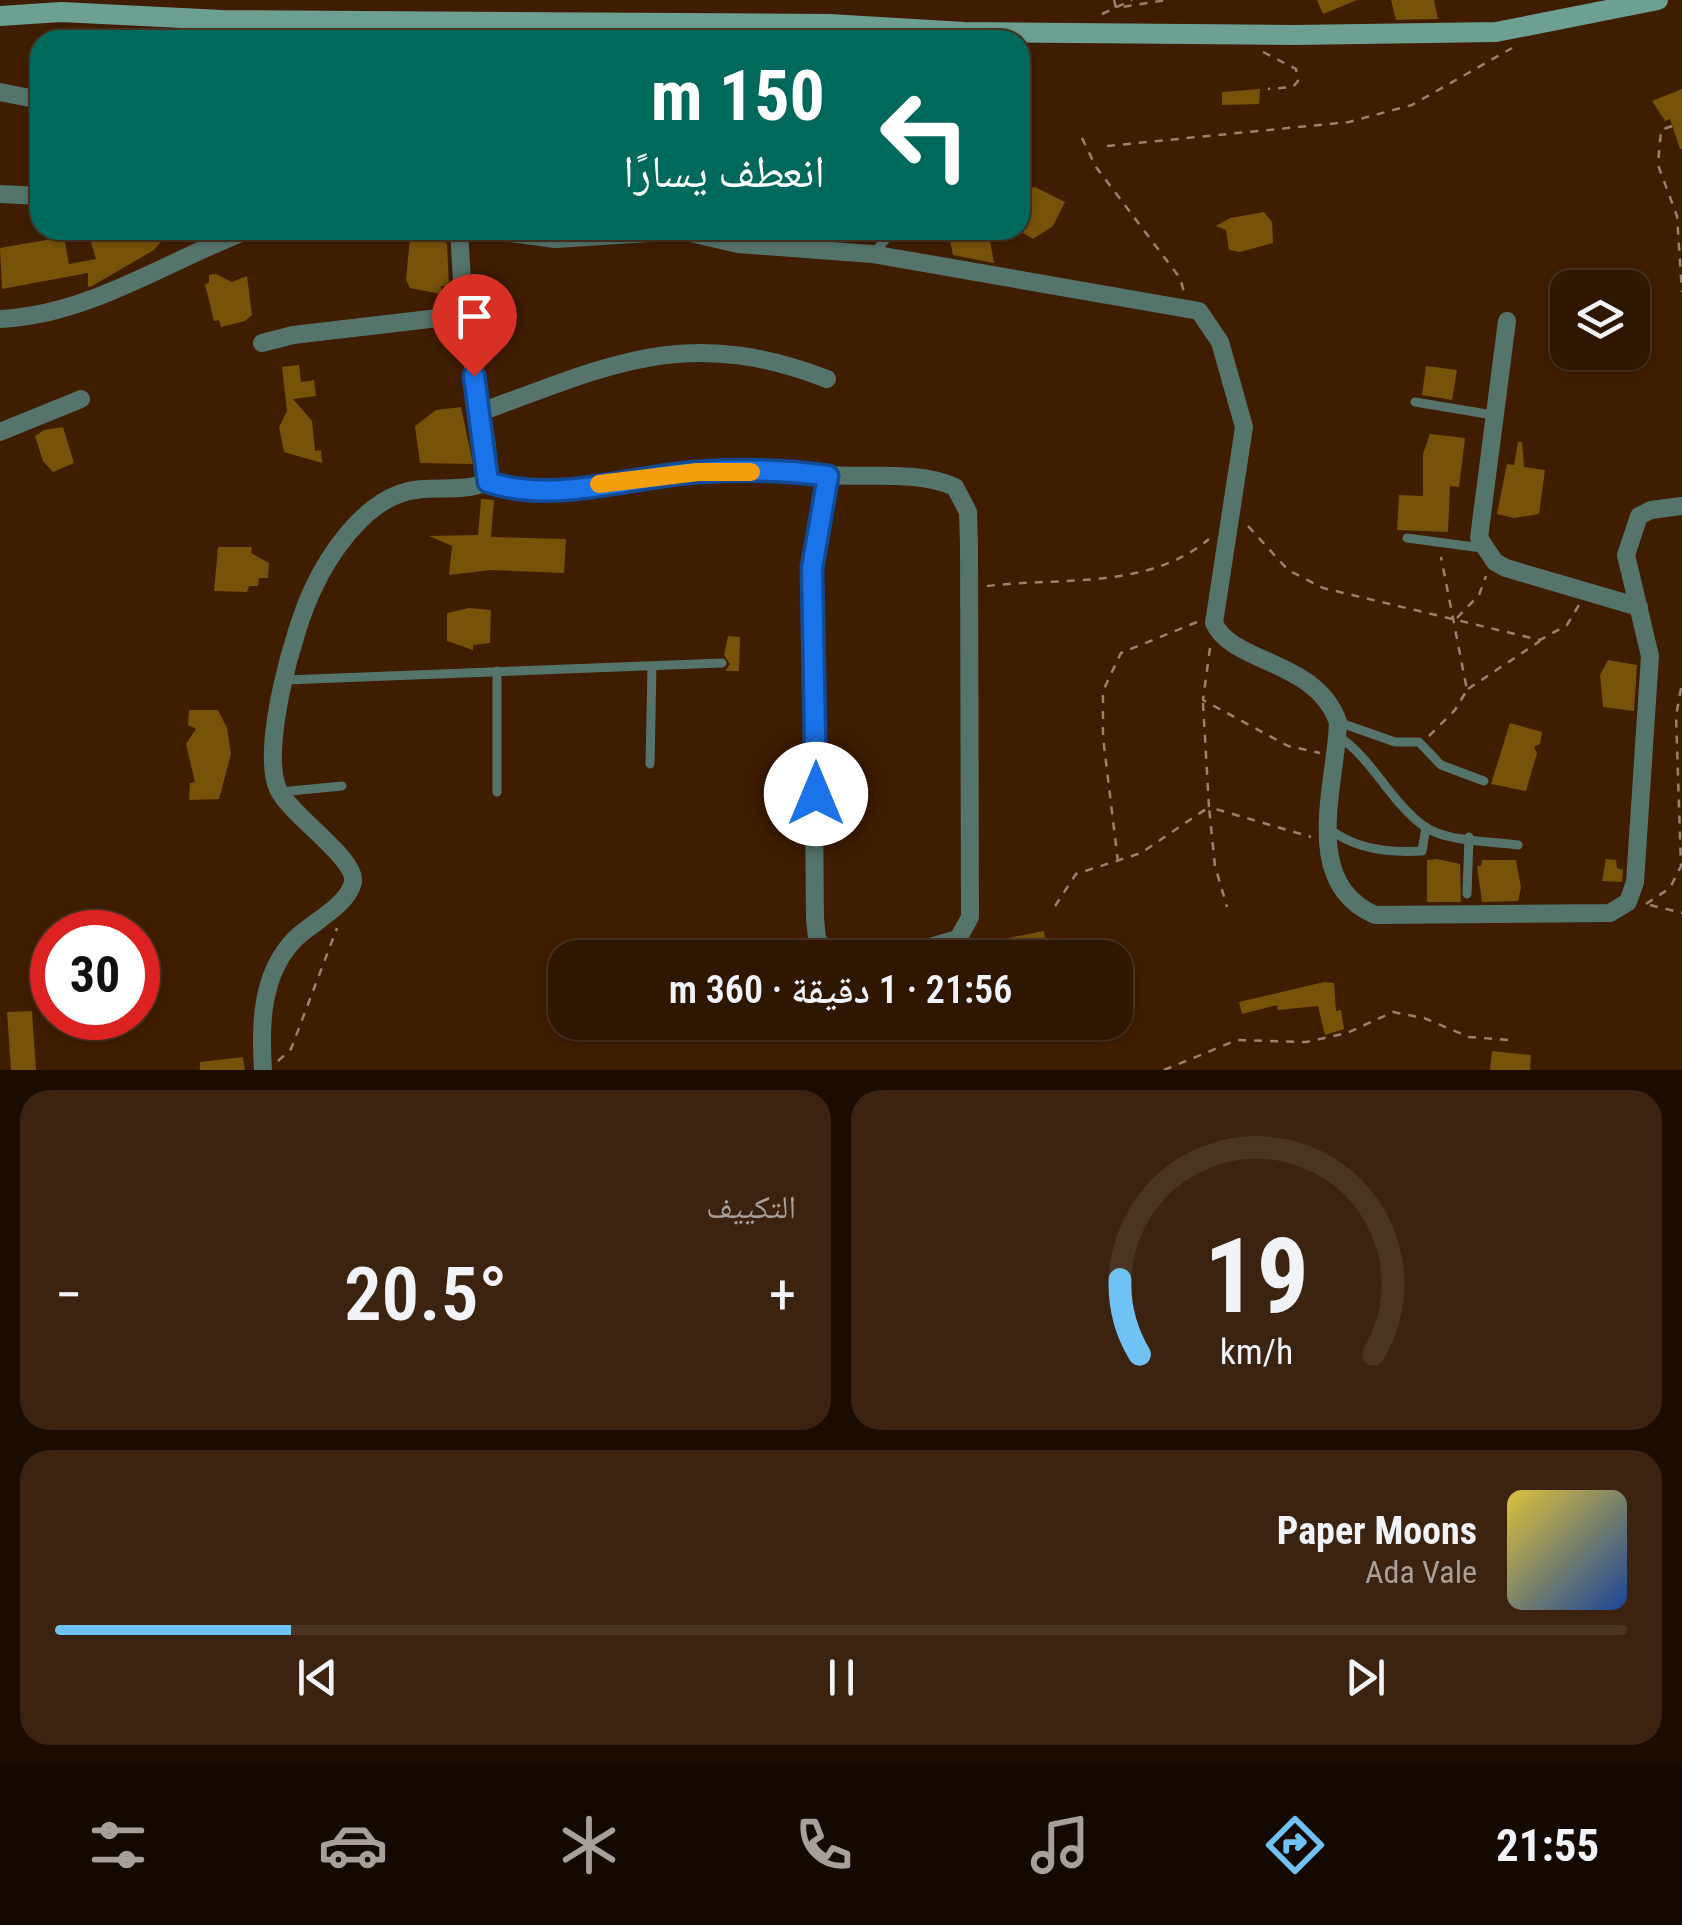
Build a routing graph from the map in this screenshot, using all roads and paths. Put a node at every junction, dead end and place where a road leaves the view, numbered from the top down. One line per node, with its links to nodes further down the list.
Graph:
1 (1114, 0): 5 (path)
2 (1132, 0): 5 (path)
3 (1167, 0): 5 (path)
4 (1658, 0): 9 (street)
5 (1116, 8): 6 (path)
6 (1103, 14)
7 (0, 16): 8 (street)
8 (926, 30)
9 (1030, 33)
10 (1522, 42): 17 (path)
11 (1256, 50): 12 (path)
12 (1268, 89)
13 (0, 92): 14 (street)
14 (30, 98)
15 (1672, 126): 25 (path)
16 (1082, 138): 26 (path)
17 (1107, 146)
18 (0, 194): 19 (street)
19 (30, 196)
20 (224, 240): 28 (street)
21 (460, 240): 27 (street)
22 (721, 240): 24 (street)
23 (885, 240): 24 (lane)
24 (872, 254): 26 (street)
25 (1682, 292)
26 (1190, 307): 40 (street)
27 (464, 315): 30 (street); 34 (street)
28 (0, 319)
29 (1507, 321): 35 (street)
30 (262, 344)
31 (827, 379): 34 (street)
32 (81, 399): 36 (street)
33 (1415, 402): 35 (lane)
34 (481, 412): 38 (street)
35 (1493, 415): 43 (street)
36 (0, 432)
37 (828, 476): 38 (street); 44 (street); 77 (street)
38 (488, 482): 53 (street)
39 (1682, 506): 46 (street)
40 (1231, 513): 44 (path); 47 (path); 48 (street)
41 (1407, 538): 42 (lane)
42 (1440, 545): 43 (lane); 47 (path)
43 (1488, 555): 45 (street); 47 (path)
44 (968, 590): 78 (street)
45 (1589, 591): 46 (street); 49 (path)
46 (1639, 607): 71 (street)
47 (1456, 619): 49 (path); 55 (path)
48 (1214, 623): 56 (path); 57 (street); 69 (path)
49 (1540, 640): 55 (path)
50 (722, 663): 51 (lane)
51 (652, 666): 52 (lane); 59 (lane)
52 (497, 671): 53 (lane); 63 (lane)
53 (286, 680): 62 (street)
54 (1682, 683): 72 (path)
55 (1468, 690): 58 (path)
56 (1203, 700): 57 (path); 64 (path)
57 (1337, 736): 58 (lane); 65 (lane); 66 (street)
58 (1419, 742): 60 (lane)
59 (650, 764)
60 (1484, 781)
61 (342, 786): 62 (lane)
62 (280, 792): 80 (street)
63 (497, 792)
64 (1209, 807): 66 (path); 69 (path); 74 (path)
65 (1426, 827): 66 (lane); 67 (lane)
66 (1328, 836): 71 (street)
67 (1469, 837): 68 (lane); 70 (lane)
68 (1518, 845)
69 (1118, 862): 73 (path)
70 (1467, 894)
71 (1628, 902): 72 (path)
72 (1650, 905): 75 (path)
73 (1055, 906)
74 (1227, 907)
75 (1682, 913)
76 (330, 928): 80 (path)
77 (817, 940)
78 (955, 940)
79 (1509, 1040): 81 (path)
80 (266, 1070)
81 (1164, 1070)

